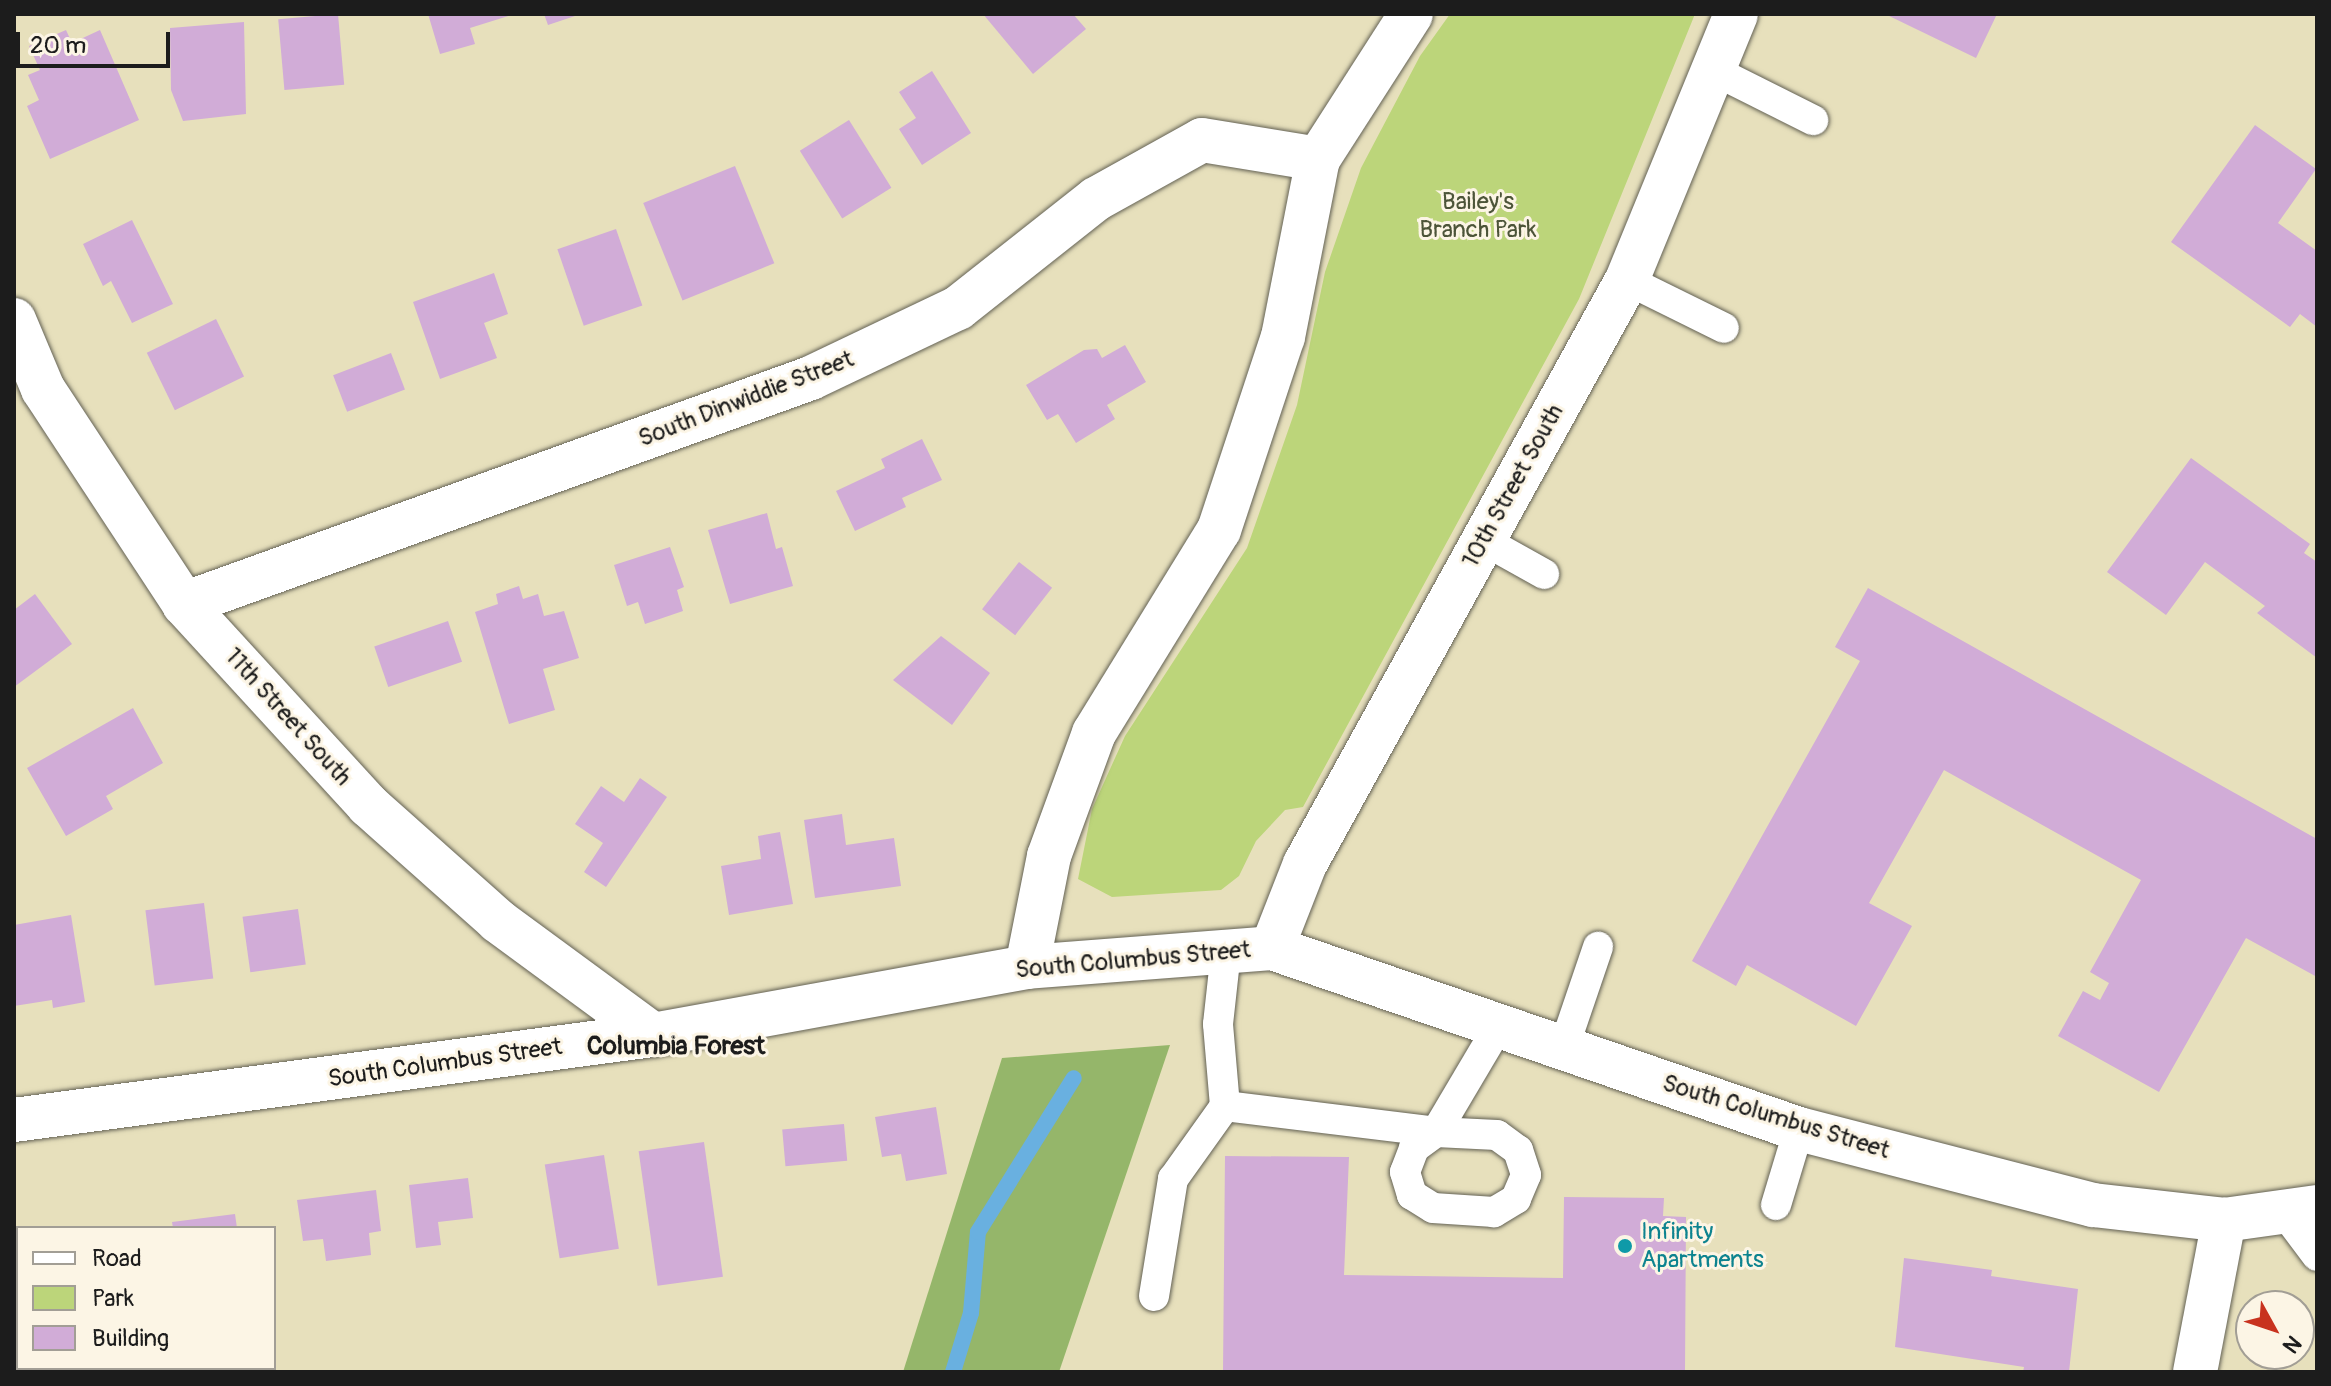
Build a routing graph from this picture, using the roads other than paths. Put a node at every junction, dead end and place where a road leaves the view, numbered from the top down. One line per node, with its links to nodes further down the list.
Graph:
1 (1411, 14): 5 (street)
2 (1736, 14): 3 (street, 10th Street South)
3 (1715, 71): 4 (lane); 6 (street, 10th Street South)
4 (1813, 120)
5 (1318, 159): 11 (street, South Dinwiddie Street); 15 (street)
6 (1627, 280): 8 (lane); 9 (street, 10th Street South)
7 (14, 320): 11 (street, 11th Street South)
8 (1724, 328)
9 (1483, 540): 10 (lane); 13 (street, 10th Street South)
10 (1544, 574)
11 (184, 604): 17 (street, 11th Street South)
12 (1598, 947): 18 (lane)
13 (1272, 948): 14 (street, South Columbus Street); 16 (street, South Columbus Street)
14 (1226, 952): 15 (street, South Columbus Street); 19 (lane)
15 (1027, 967): 17 (street, South Columbus Street)
16 (1498, 1027): 18 (street, South Columbus Street); 19 (lane)
17 (653, 1035): 20 (street, South Columbus Street)
18 (1564, 1047): 21 (street, South Columbus Street)
19 (1225, 1106): 26 (lane)
20 (14, 1120)
21 (1799, 1129): 22 (lane); 24 (street, South Columbus Street)
22 (1776, 1205)
23 (2301, 1209): 24 (street, South Columbus Street); 25 (lane)
24 (2224, 1220): 27 (street)
25 (2317, 1256)
26 (1154, 1296)
27 (2195, 1372)

